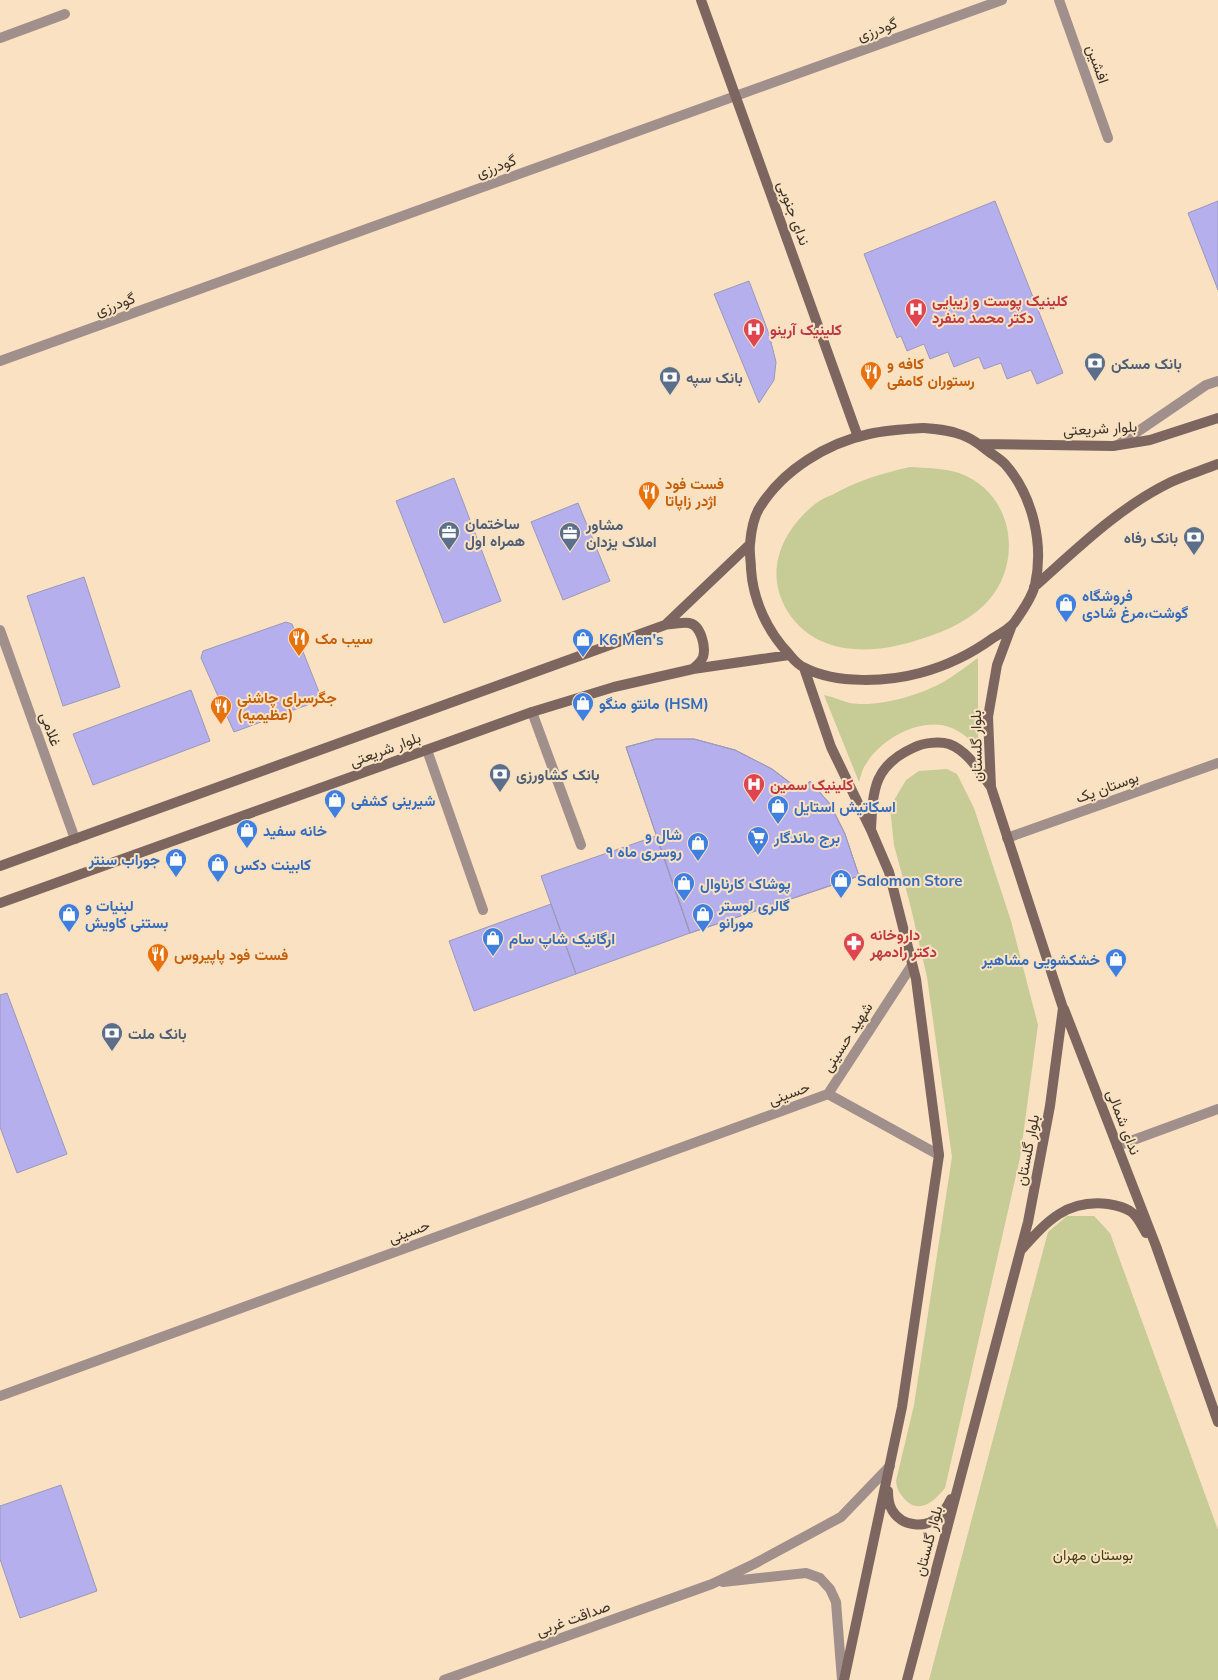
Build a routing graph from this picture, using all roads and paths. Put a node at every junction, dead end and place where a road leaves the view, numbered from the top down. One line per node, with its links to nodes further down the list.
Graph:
1 (701, 0): 6 (main road, ندای جنوبی)
2 (1002, 0): 6 (street, گودرزی)
3 (1059, 0): 7 (street, افشین)
4 (65, 14): 5 (street)
5 (0, 38)
6 (735, 96): 8 (street, گودرزی); 11 (main road, ندای جنوبی)
7 (1108, 138)
8 (0, 361)
9 (1218, 381): 13 (street)
10 (1218, 418): 13 (main road, بلوار شریعتی)
11 (858, 437): 12 (main road); 15 (main road)
12 (979, 444): 13 (main road, بلوار شریعتی); 16 (main road)
13 (1118, 445)
14 (1218, 464): 16 (main road)
15 (749, 545): 18 (main road, بلوار شریعتی); 20 (main road)
16 (1034, 587): 17 (main road)
17 (1012, 624): 21 (main road); 26 (main road, بلوار گلستان)
18 (665, 625): 22 (main road); 29 (main road, بلوار شریعتی)
19 (0, 630): 29 (street, غلامی)
20 (789, 654): 21 (main road); 22 (main road, بلوار شریعتی)
21 (804, 668): 27 (main road)
22 (693, 669): 23 (main road, بلوار شریعتی)
23 (532, 712): 24 (main road, بلوار شریعتی); 30 (street)
24 (427, 750): 32 (main road, بلوار شریعتی); 33 (street)
25 (1218, 763): 28 (street, بوستان یک)
26 (991, 787): 27 (main road); 28 (main road, بلوار گلستان)
27 (871, 830): 34 (main road)
28 (1007, 838): 35 (main road, بلوار گلستان)
29 (75, 839): 31 (main road, بلوار شریعتی)
30 (581, 845)
31 (0, 866)
32 (0, 904)
33 (483, 910)
34 (912, 965): 36 (street, شهید حسینی); 39 (main road)
35 (1064, 1008): 38 (main road, ندای شمالی); 41 (main road, بلوار گلستان)
36 (828, 1094): 39 (street, شهید حسینی); 42 (street, حسینی)
37 (1218, 1109): 38 (street)
38 (1117, 1146): 40 (main road, ندای شمالی)
39 (939, 1155): 44 (main road)
40 (1156, 1246): 41 (main road, ندای شمالی); 43 (main road, ندای شمالی)
41 (1022, 1249): 46 (main road, بلوار گلستان)
42 (0, 1396)
43 (1218, 1422)
44 (890, 1466): 45 (main road); 47 (street, صداقت غربی)
45 (887, 1482): 46 (main road); 49 (main road)
46 (957, 1492): 50 (main road, بلوار گلستان)
47 (712, 1584): 48 (street, صداقت غربی); 49 (street, صداقت غربی)
48 (444, 1680)
49 (843, 1680)
50 (908, 1680)

